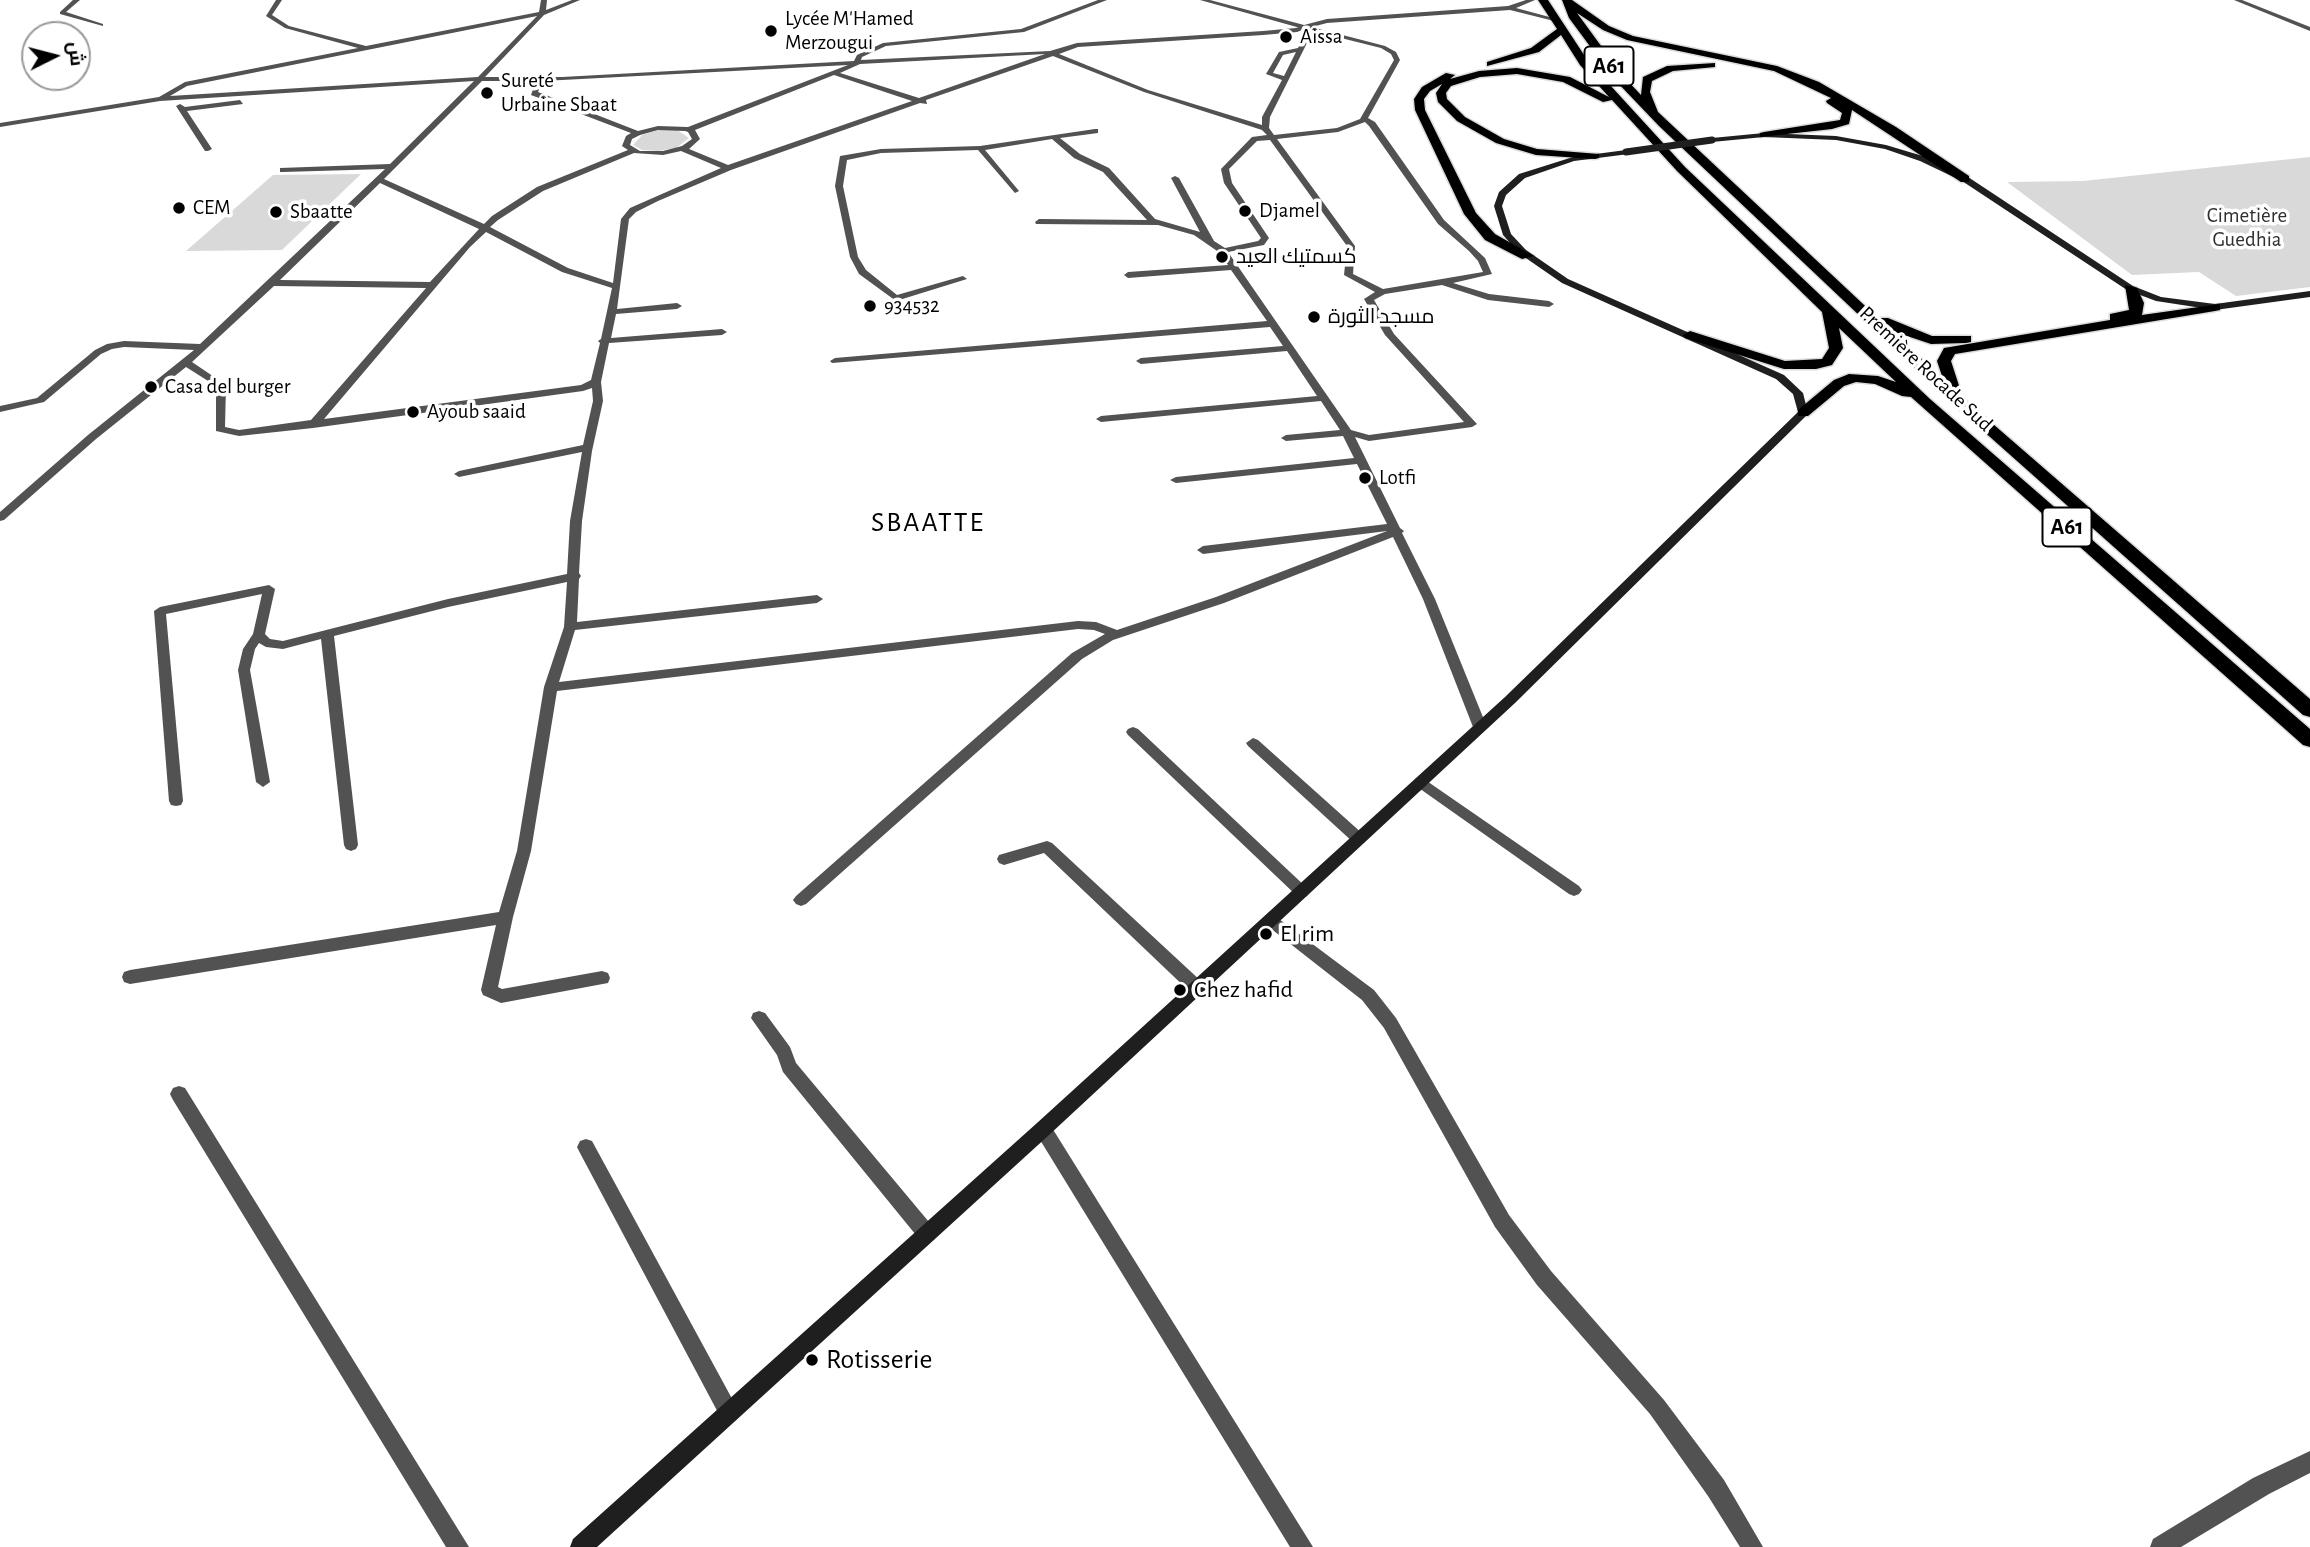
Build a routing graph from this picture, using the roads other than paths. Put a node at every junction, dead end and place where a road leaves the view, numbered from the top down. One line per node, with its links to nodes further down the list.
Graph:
1 (77, 0): 14 (street)
2 (279, 0): 18 (street)
3 (544, 0): 12 (street)
4 (577, 0): 12 (street)
5 (1104, 0): 21 (street)
6 (1203, 0): 15 (street)
7 (1532, 0): 11 (street)
8 (1544, 0): 13 (highway, Première Rocade Sud / A61)
9 (2237, 0): 16 (street)
10 (1567, 2): 33 (highway, Première Rocade Sud / A61); 51 (highway)
11 (1508, 8): 13 (street); 15 (street)
12 (542, 13): 18 (street); 24 (street)
13 (1554, 19): 17 (highway, Première Rocade Sud / A61)
14 (102, 25)
15 (1308, 28): 19 (street); 20 (street); 32 (street)
16 (2310, 29)
17 (1561, 31): 31 (highway, Première Rocade Sud / A61); 58 (highway)
18 (366, 48): 28 (street)
19 (1302, 49): 25 (street); 25 (street)
20 (1056, 52): 21 (street); 29 (street); 37 (street)
21 (857, 64): 22 (street); 23 (street)
22 (833, 72): 29 (street); 35 (street)
23 (541, 78): 24 (street); 38 (street)
24 (477, 79): 26 (street); 46 (street)
25 (1287, 79): 37 (street)
26 (275, 93): 27 (street); 30 (street)
27 (174, 98): 28 (street); 30 (street)
28 (160, 99): 34 (street)
29 (924, 102): 47 (street)
30 (182, 110): 42 (street)
31 (1629, 114): 45 (highway); 73 (highway, Première Rocade Sud / A61)
32 (1364, 118): 37 (street); 63 (street)
33 (1663, 124): 39 (highway); 72 (highway, Première Rocade Sud / A61)
34 (0, 125)
35 (688, 130): 38 (street); 43 (street)
36 (1095, 131): 40 (street)
37 (1268, 132): 57 (street); 67 (street)
38 (636, 133): 44 (street)
39 (1765, 135): 45 (main road, bridge); 51 (main road)
40 (1054, 137): 41 (street); 54 (street)
41 (980, 148): 52 (street); 61 (street)
42 (208, 149)
43 (681, 149): 44 (street); 47 (street)
44 (635, 150): 55 (street)
45 (1595, 156): 58 (main road)
46 (391, 166): 48 (street); 50 (street)
47 (728, 168): 65 (street)
48 (283, 170)
49 (1175, 178): 56 (street)
50 (378, 179): 55 (street); 62 (street)
51 (1965, 179): 66 (main road)
52 (1014, 191)
53 (1039, 222): 54 (street)
54 (1156, 223): 56 (street)
55 (485, 228): 64 (street); 65 (street)
56 (1210, 241): 57 (street)
57 (1223, 251): 59 (street)
58 (1527, 256): 77 (main road)
59 (1232, 267): 60 (street); 75 (street)
60 (1128, 275)
61 (963, 279)
62 (272, 283): 64 (street); 79 (street)
63 (1443, 283): 67 (street); 69 (street)
64 (432, 285): 91 (street)
65 (617, 286): 74 (street)
66 (2130, 288): 71 (main road); 72 (highway)
67 (1382, 292): 92 (street)
68 (2310, 294): 71 (main road)
69 (1549, 304)
70 (677, 306): 74 (street)
71 (2215, 307): 87 (highway)
72 (1860, 308): 87 (highway, Première Rocade Sud / A61)
73 (1829, 310): 77 (highway); 86 (highway, Première Rocade Sud / A61)
74 (611, 312): 78 (street)
75 (1270, 324): 80 (street); 81 (street)
76 (722, 332): 78 (street)
77 (1690, 335): 89 (main road)
78 (603, 341): 84 (street)
79 (199, 347): 83 (street); 88 (street)
80 (1288, 348): 82 (street); 85 (street)
81 (835, 361)
82 (1141, 361)
83 (186, 362): 91 (street); 98 (street)
84 (596, 382): 91 (street); 94 (street)
85 (1323, 398): 90 (street); 92 (street)
86 (1925, 402): 89 (highway); 111 (highway, Première Rocade Sud / A61)
87 (1959, 402): 108 (highway, Première Rocade Sud / A61)
88 (0, 409)
89 (1802, 413): 109 (main road)
90 (1101, 419)
91 (313, 425)
92 (1346, 432): 93 (street); 95 (street)
93 (1286, 438)
94 (588, 447): 96 (street); 101 (street)
95 (1362, 460): 97 (street); 99 (street)
96 (458, 474)
97 (1176, 480)
98 (0, 518)
99 (1397, 529): 100 (street); 106 (street); 109 (street)
100 (1203, 550)
101 (575, 576): 103 (street); 105 (street)
102 (817, 599): 103 (street)
103 (570, 627): 107 (street)
104 (259, 634): 105 (street); 113 (street); 115 (street)
105 (327, 634): 117 (street)
106 (1116, 634): 107 (street); 121 (street)
107 (551, 687): 122 (street)
108 (2310, 710)
109 (1480, 727): 114 (main road)
110 (1133, 732): 120 (street)
111 (2310, 740)
112 (1253, 743): 116 (street)
113 (262, 782)
114 (1421, 782): 116 (main road); 119 (street)
115 (176, 801)
116 (1359, 839): 120 (main road)
117 (351, 845)
118 (1004, 859): 126 (street)
119 (1574, 890)
120 (1302, 892): 123 (main road)
121 (801, 900)
122 (505, 916): 124 (street); 125 (street)
123 (1270, 920): 126 (main road); 137 (street)
124 (130, 977)
125 (602, 978)
126 (1196, 987): 129 (main road)
127 (759, 1018): 131 (street)
128 (179, 1094): 134 (street)
129 (1043, 1129): 131 (main road); 136 (street)
130 (586, 1147): 132 (street)
131 (927, 1234): 132 (main road)
132 (729, 1413): 135 (main road)
133 (2310, 1462): 138 (street)
134 (458, 1547)
135 (581, 1547)
136 (1302, 1547)
137 (1752, 1547)
138 (2161, 1547)

